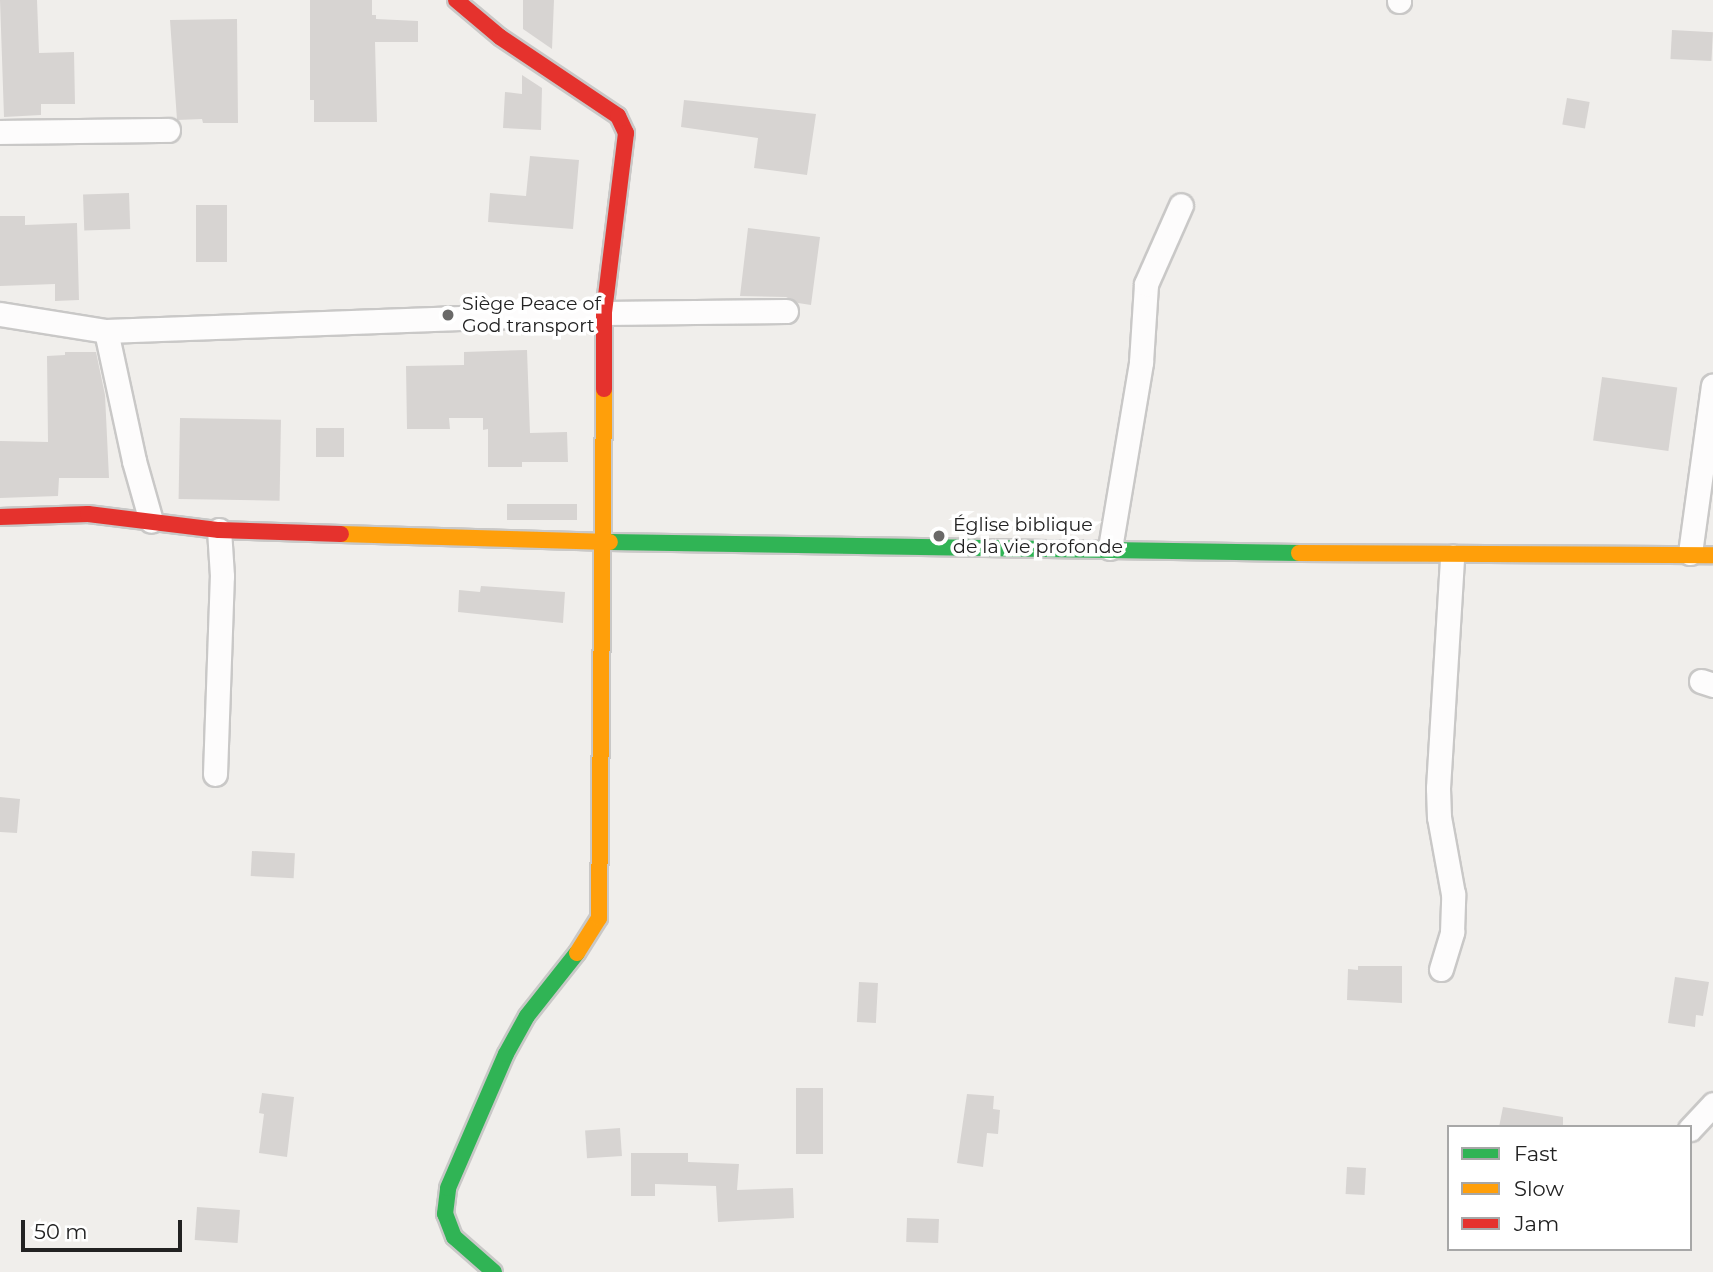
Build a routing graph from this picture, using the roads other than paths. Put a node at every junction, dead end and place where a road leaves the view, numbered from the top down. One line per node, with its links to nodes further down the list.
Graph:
1 (459, 2): 6 (street)
2 (168, 130): 3 (street)
3 (0, 132)
4 (1181, 205): 14 (street)
5 (786, 312): 6 (street)
6 (604, 313): 8 (street); 13 (street)
7 (0, 314): 8 (street)
8 (106, 331): 11 (street)
9 (1713, 386): 15 (street)
10 (0, 517): 11 (street)
11 (150, 521): 12 (street)
12 (219, 530): 13 (street); 17 (street)
13 (605, 542): 14 (street); 21 (street)
14 (1110, 548): 16 (street)
15 (1702, 554): 16 (street)
16 (1452, 556): 18 (street)
17 (215, 774)
18 (1441, 969)
19 (1713, 1104): 20 (street)
20 (1692, 1127)
21 (494, 1272)

